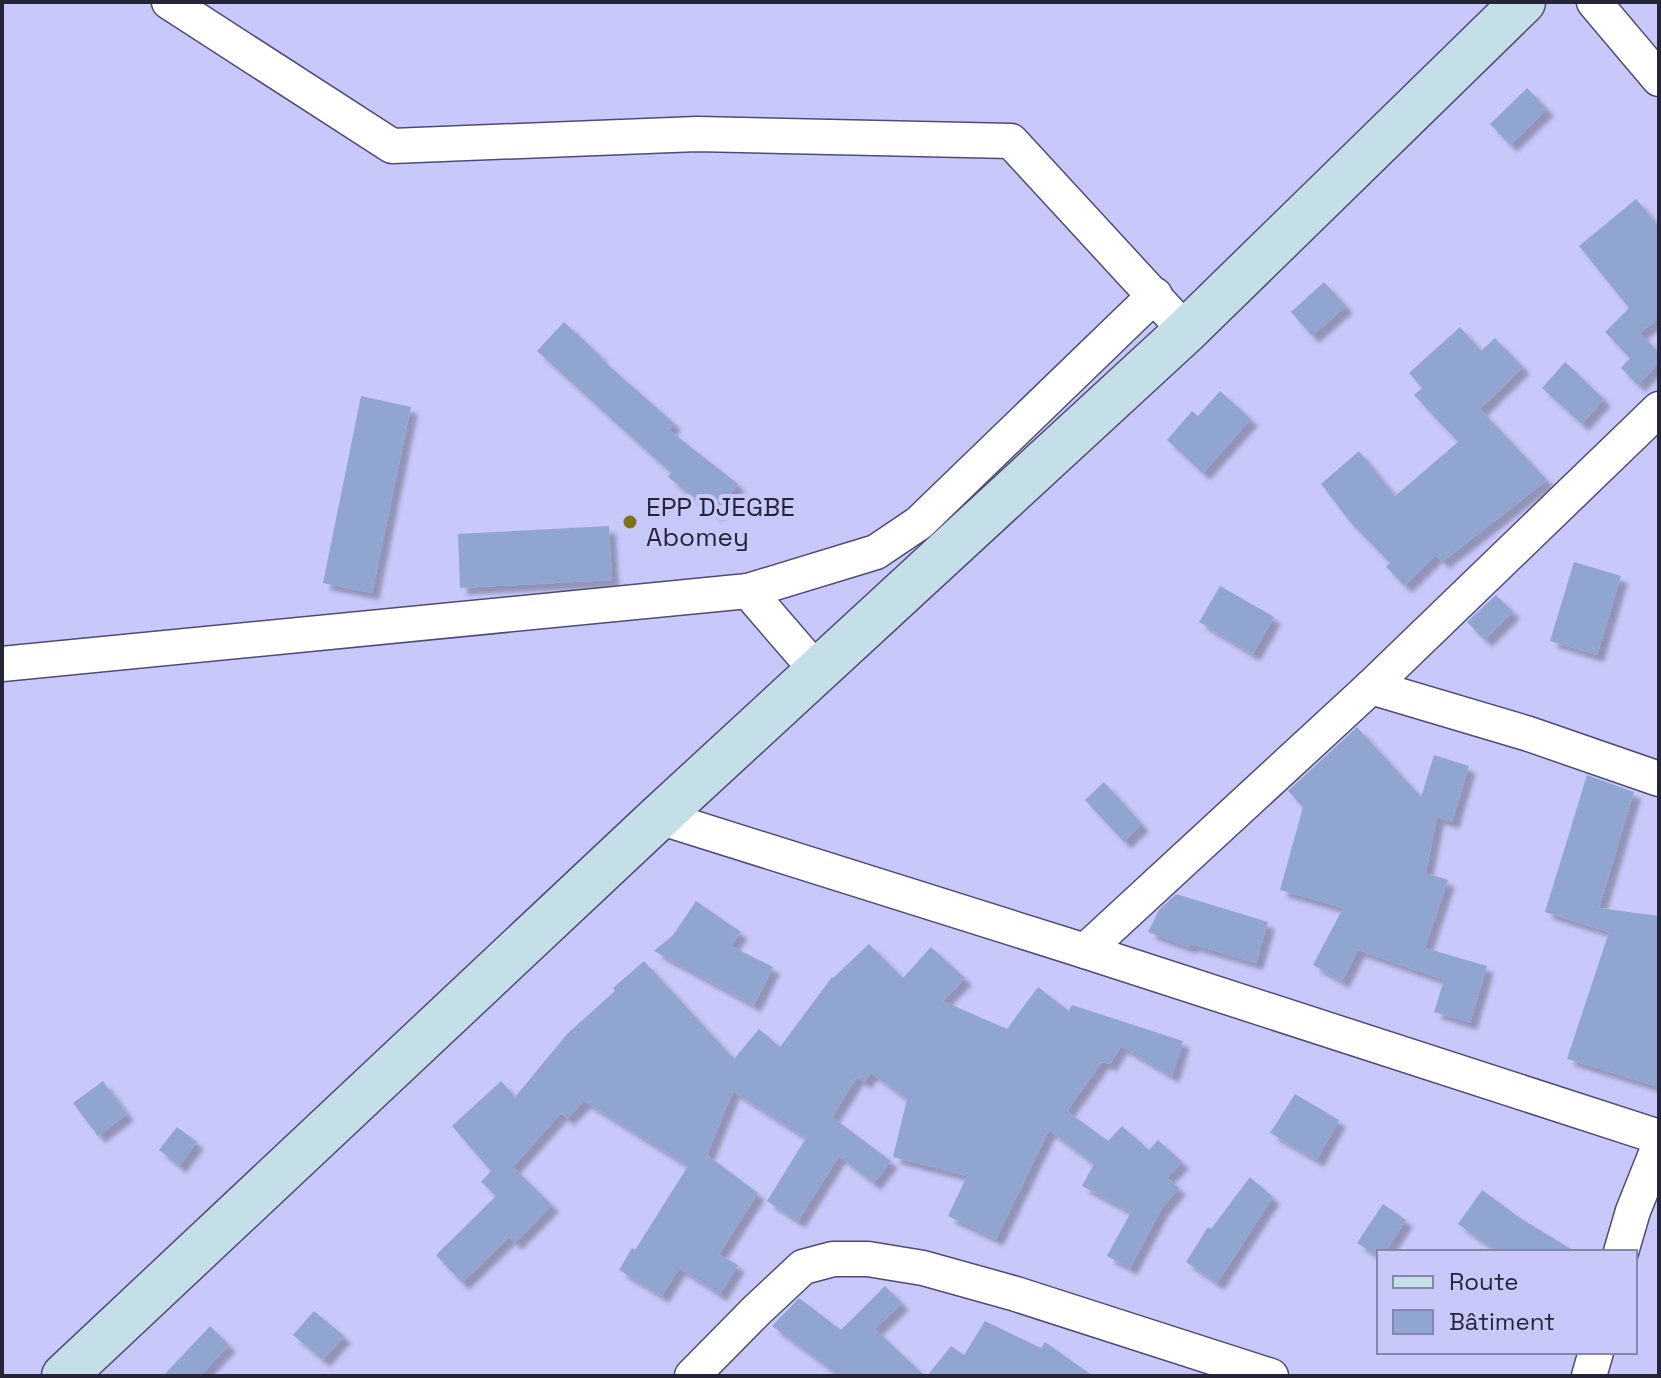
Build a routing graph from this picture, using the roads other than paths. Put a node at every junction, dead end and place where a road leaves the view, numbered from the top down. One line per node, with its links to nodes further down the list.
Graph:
1 (169, 2): 5 (street)
2 (1523, 2): 6 (street)
3 (1594, 2): 4 (street)
4 (1659, 79)
5 (1155, 295): 6 (street); 8 (street)
6 (1186, 331): 10 (street)
7 (1659, 409): 11 (street)
8 (748, 591): 9 (street); 10 (street)
9 (2, 664)
10 (818, 672): 13 (street)
11 (1371, 687): 12 (street); 14 (street)
12 (1659, 779)
13 (659, 817): 14 (street); 19 (street)
14 (1085, 951): 15 (street)
15 (1659, 1137)
16 (1659, 1146): 17 (street)
17 (1622, 1250)
18 (1595, 1354): 22 (street)
19 (64, 1376)
20 (692, 1376): 21 (street)
21 (1271, 1376)
22 (1589, 1376)

